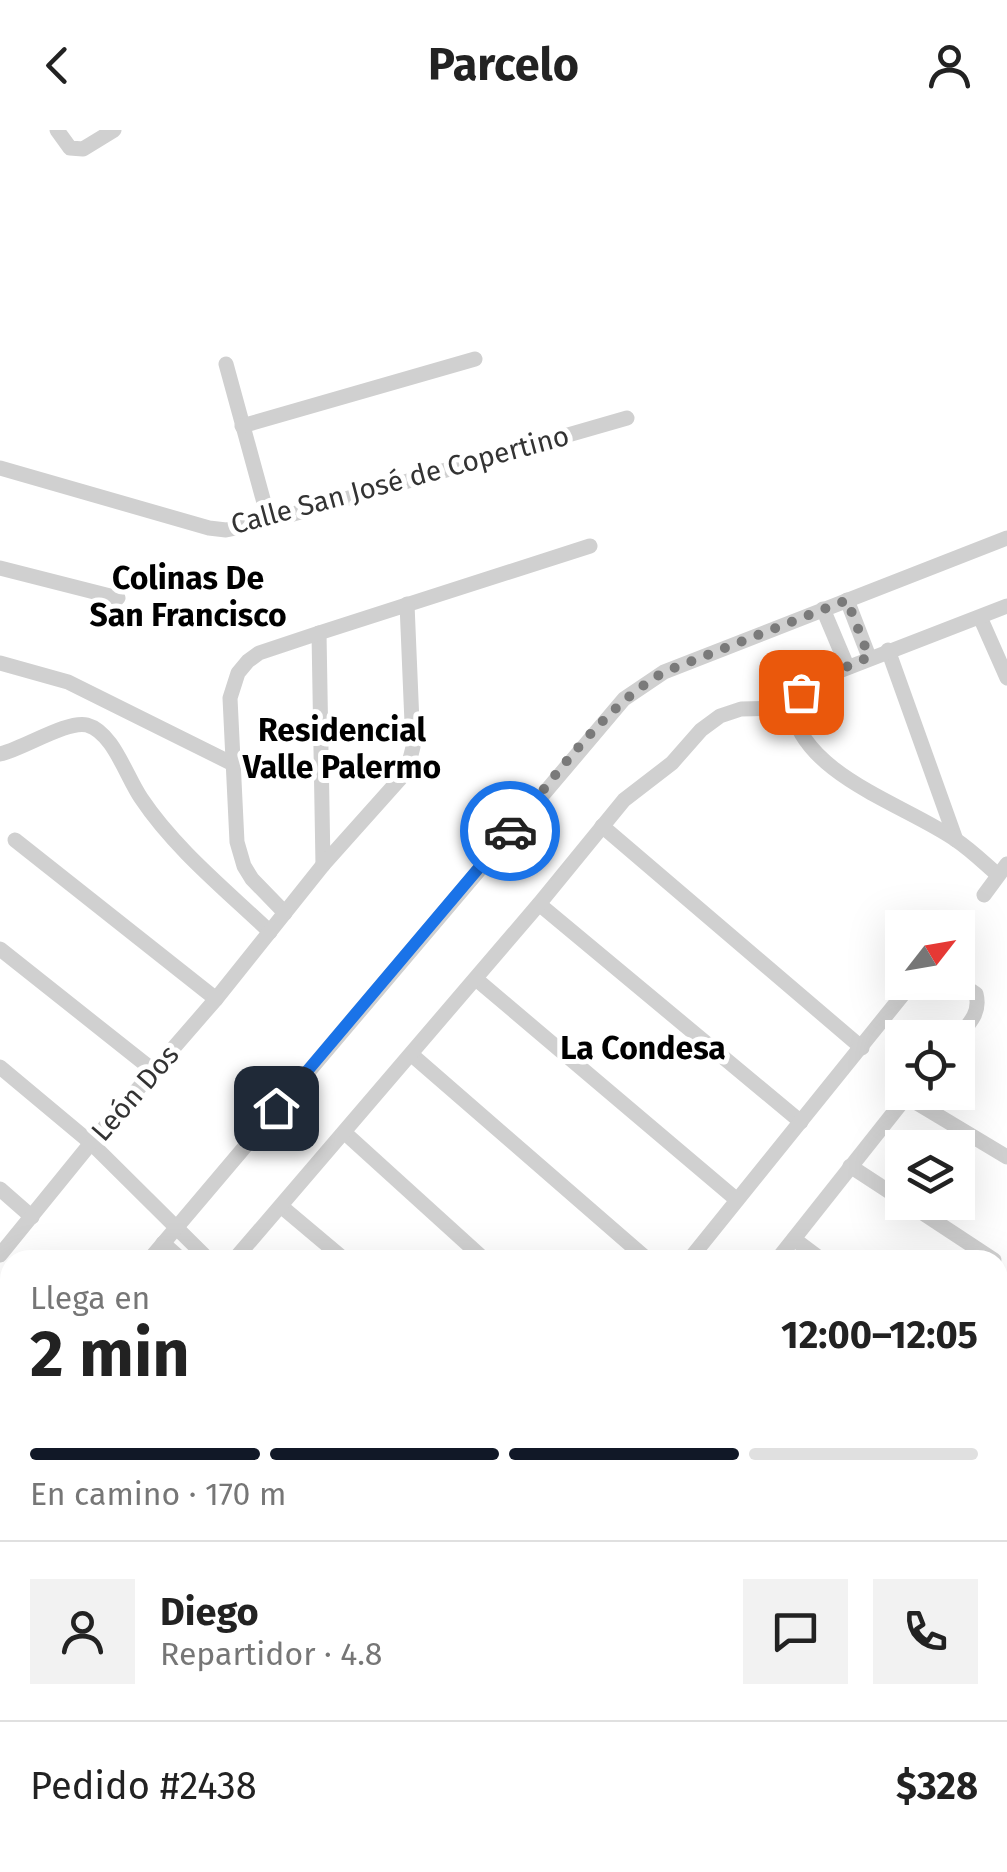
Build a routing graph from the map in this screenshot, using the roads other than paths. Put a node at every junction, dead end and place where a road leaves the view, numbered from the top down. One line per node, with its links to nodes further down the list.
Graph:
1 (57, 130): 2 (street)
2 (114, 130)
3 (475, 359): 6 (street)
4 (226, 364): 6 (street)
5 (627, 418): 8 (street, Calle San José de Copertino)
6 (242, 426): 8 (street)
7 (0, 468): 8 (street, Calle San José de Copertino)
8 (269, 521)
9 (1007, 538): 13 (street)
10 (590, 546): 14 (street)
11 (0, 568): 12 (street)
12 (118, 598)
13 (847, 600): 16 (street); 20 (street)
14 (407, 604): 18 (street); 32 (street, León Dos)
15 (1007, 606): 17 (street)
16 (824, 608): 22 (street); 61 (street)
17 (980, 617): 19 (street); 23 (street)
18 (319, 633): 28 (street); 32 (street)
19 (888, 650): 20 (street); 31 (street)
20 (869, 657): 22 (street)
21 (0, 663): 25 (street)
22 (848, 666): 24 (street)
23 (1007, 678)
24 (792, 708): 29 (street); 31 (street)
25 (122, 710): 26 (street); 28 (street)
26 (108, 737): 27 (street); 37 (street)
27 (0, 754)
28 (232, 764): 36 (street)
29 (602, 826): 35 (street); 44 (street)
30 (15, 840): 41 (street)
31 (956, 840): 33 (street)
32 (323, 865): 36 (street, León Dos)
33 (1002, 869): 34 (street)
34 (984, 894)
35 (539, 904): 39 (street); 50 (street)
36 (285, 913): 37 (street, León Dos)
37 (270, 932): 41 (street, León Dos)
38 (0, 948): 47 (street)
39 (476, 979): 45 (street); 57 (street)
40 (975, 993): 43 (street)
41 (216, 999): 47 (street, León Dos)
42 (899, 1000): 44 (street)
43 (972, 1020)
44 (862, 1048): 50 (street)
45 (412, 1054): 51 (street); 71 (street)
46 (0, 1067): 52 (street)
47 (154, 1071): 52 (street, León Dos)
48 (896, 1110): 54 (street)
49 (932, 1110): 53 (street)
50 (801, 1122): 57 (street)
51 (344, 1133): 58 (street); 70 (street)
52 (91, 1143): 59 (street, León Dos); 61 (street)
53 (1007, 1157)
54 (850, 1166): 55 (street); 62 (street)
55 (885, 1189)
56 (0, 1190): 59 (street)
57 (737, 1200): 72 (street)
58 (282, 1208): 68 (street); 69 (street)
59 (32, 1218): 64 (street, León Dos)
60 (934, 1220): 75 (street)
61 (175, 1227): 63 (street); 67 (street)
62 (794, 1239): 73 (street); 74 (street)
63 (163, 1243): 65 (street); 66 (street)
64 (4, 1250)
65 (157, 1250)
66 (171, 1250)
67 (199, 1250)
68 (243, 1250)
69 (333, 1250)
70 (474, 1250)
71 (637, 1250)
72 (697, 1250)
73 (785, 1250)
74 (809, 1250)
75 (981, 1250)

